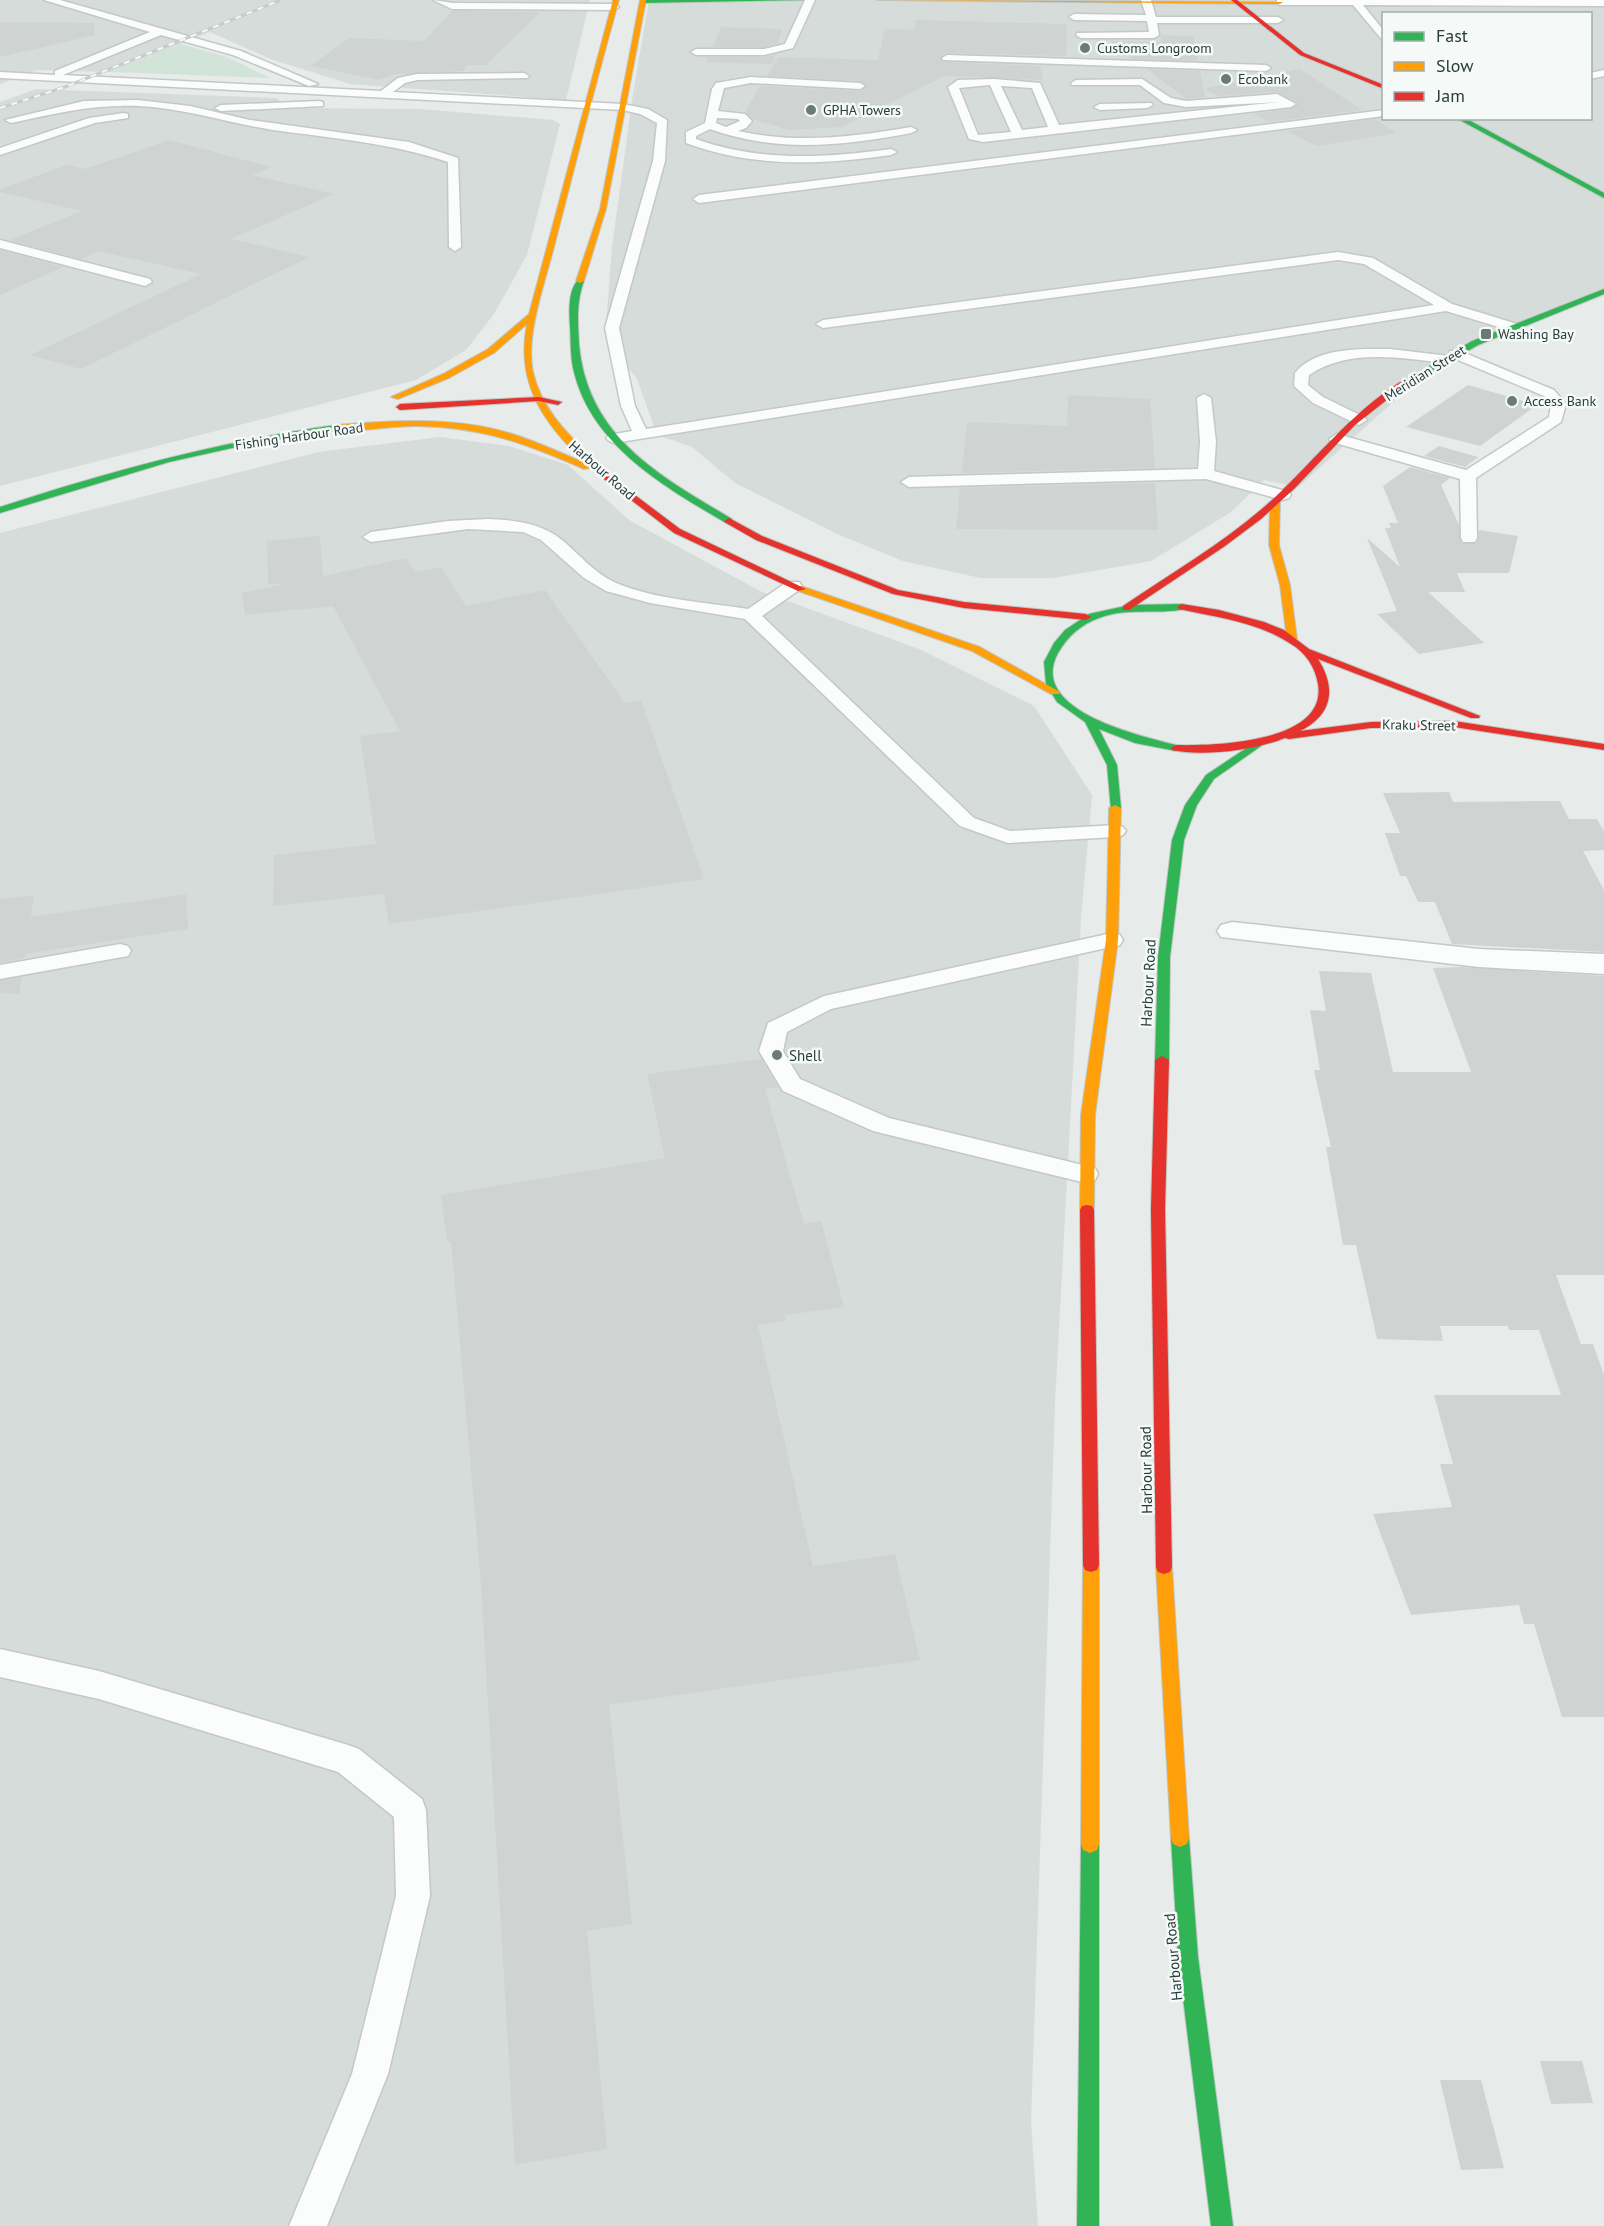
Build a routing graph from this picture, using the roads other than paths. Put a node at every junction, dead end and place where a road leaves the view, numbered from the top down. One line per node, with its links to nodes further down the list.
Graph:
1 (49, 0): 17 (lane)
2 (438, 0): 13 (lane)
3 (804, 0): 8 (main road)
4 (810, 0): 29 (lane)
5 (880, 0): 6 (main road)
6 (1146, 0): 7 (main road); 26 (lane)
7 (1234, 0): 11 (main road); 22 (main road)
8 (643, 1): 28 (main road, Harbour Road)
9 (1317, 1): 11 (lane); 12 (lane)
10 (1556, 1): 14 (lane); 15 (lane)
11 (1280, 2): 21 (main road)
12 (1356, 2): 14 (lane); 27 (lane)
13 (615, 3): 28 (main road, Harbour Road)
14 (1521, 3): 18 (lane)
15 (1604, 3)
16 (109, 5): 17 (lane)
17 (90, 12): 24 (lane)
18 (1530, 12)
19 (1074, 17): 26 (lane)
20 (170, 19): 24 (lane)
21 (1278, 20): 22 (lane); 32 (main road)
22 (1258, 21): 26 (lane); 32 (main road)
23 (1091, 28): 26 (lane)
24 (160, 32): 34 (lane); 42 (lane)
25 (1081, 35): 26 (lane)
26 (1154, 38): 30 (lane); 31 (lane)
27 (1382, 38)
28 (619, 43): 50 (main road, Harbour Road); 51 (main road, Harbour Road)
29 (696, 52)
30 (947, 58)
31 (1266, 68)
32 (1347, 74): 41 (main road)
33 (0, 75): 34 (lane)
34 (50, 76): 38 (lane); 42 (lane)
35 (524, 76): 43 (lane)
36 (994, 82): 57 (lane); 60 (lane); 60 (lane)
37 (1076, 82): 46 (lane)
38 (24, 83): 39 (lane); 44 (lane)
39 (4, 86)
40 (860, 86): 53 (lane)
41 (1382, 87)
42 (332, 91): 43 (lane); 44 (lane)
43 (384, 94): 50 (lane)
44 (323, 100): 45 (lane)
45 (369, 103): 49 (lane); 50 (lane)
46 (1176, 103): 48 (lane); 57 (lane)
47 (74, 105): 49 (lane); 54 (lane); 55 (lane)
48 (1100, 107)
49 (190, 109): 55 (lane); 72 (lane)
50 (585, 110): 51 (lane); 76 (main road, Harbour Road)
51 (622, 111): 82 (main road, Harbour Road); 85 (lane)
52 (1382, 113): 66 (lane)
53 (711, 119): 59 (lane); 59 (lane); 64 (lane)
54 (11, 120)
55 (93, 120): 63 (lane)
56 (1463, 120): 69 (main road)
57 (1055, 129): 60 (lane)
58 (911, 130): 61 (lane)
59 (724, 131): 62 (lane)
60 (1014, 135): 66 (lane)
61 (869, 138): 62 (lane); 65 (lane)
62 (844, 142): 64 (lane)
63 (0, 152)
64 (866, 156): 65 (lane); 68 (lane)
65 (899, 157): 67 (lane)
66 (1026, 159): 67 (lane)
67 (924, 172): 68 (lane)
68 (896, 175): 70 (lane)
69 (1604, 196)
70 (699, 199)
71 (0, 244): 73 (lane)
72 (455, 247)
73 (145, 282)
74 (1604, 291): 78 (main road, Meridian Street)
75 (1446, 307): 77 (lane); 78 (lane); 85 (lane)
76 (534, 314): 81 (main road, Harbour Road); 81 (main road, Fishing Harbour Road)
77 (823, 324)
78 (1512, 327): 79 (main road, Meridian Street)
79 (1450, 357): 84 (main road, Meridian Street); 84 (lane); 90 (lane)
80 (1204, 398): 89 (lane)
81 (538, 399): 82 (main road, Fishing Harbour Road); 88 (main road, Harbour Road)
82 (593, 407): 86 (main road, Harbour Road)
83 (347, 413): 92 (main road, Fishing Harbour Road)
84 (1359, 420): 87 (main road, Meridian Street)
85 (641, 434): 86 (lane)
86 (615, 438): 100 (main road, Harbour Road)
87 (1337, 439): 90 (lane); 93 (main road, Meridian Street)
88 (599, 471): 94 (main road, Fishing Harbour Road); 97 (main road, Harbour Road)
89 (1206, 474): 91 (lane); 93 (lane)
90 (1468, 476): 96 (lane)
91 (909, 482)
92 (0, 498)
93 (1279, 498): 98 (main road, Meridian Street); 101 (main road)
94 (0, 510)
95 (371, 537): 99 (lane)
96 (1469, 538)
97 (793, 586): 99 (lane); 103 (main road, Harbour Road)
98 (1126, 608): 100 (main road); 101 (main road)
99 (751, 615): 109 (lane)
100 (1086, 617): 103 (main road)
101 (1292, 639): 102 (main road)
102 (1306, 651): 105 (main road); 106 (main road, Kraku Street)
103 (1055, 693): 104 (main road, Harbour Road)
104 (1090, 723): 107 (main road); 109 (main road)
105 (1278, 738): 106 (main road, Kraku Street); 107 (main road)
106 (1560, 740): 108 (main road, Kraku Street)
107 (1257, 744): 119 (main road, Harbour Road)
108 (1604, 747)
109 (1116, 831): 111 (main road)
110 (1232, 931): 113 (street)
111 (1112, 940): 115 (main road); 115 (lane)
112 (120, 951): 114 (lane)
113 (1604, 964)
114 (0, 972)
115 (1086, 1174): 118 (main road)
116 (0, 1664): 117 (lane)
117 (308, 2226)
118 (1088, 2226)
119 (1222, 2226)

